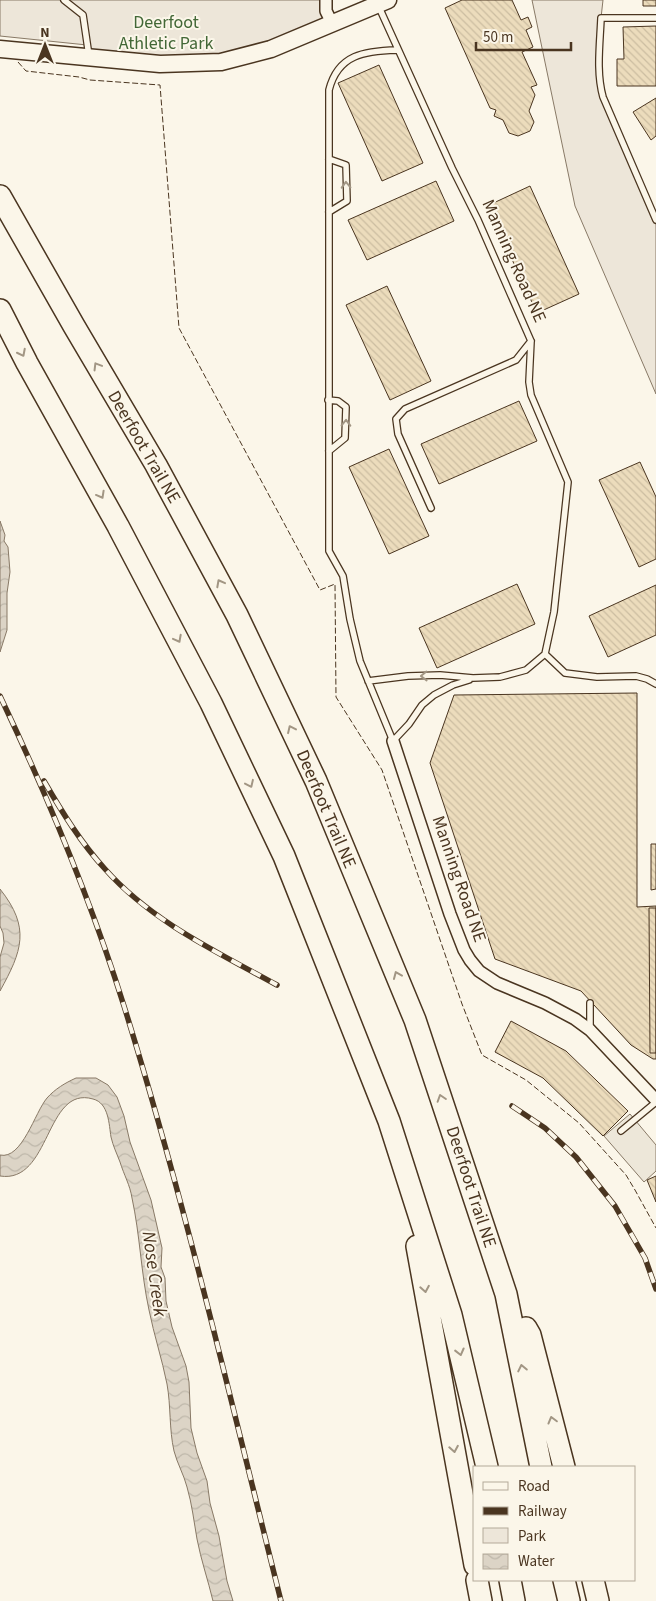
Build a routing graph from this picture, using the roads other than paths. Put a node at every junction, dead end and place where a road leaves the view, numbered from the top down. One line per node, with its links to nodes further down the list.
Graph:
1 (64, 0): 8 (lane)
2 (326, 0): 5 (street)
3 (383, 2): 5 (street); 7 (lane, Manning Road NE)
4 (656, 18): 12 (lane)
5 (332, 24): 8 (street)
6 (0, 49): 8 (street)
7 (397, 50): 9 (lane); 14 (lane, Manning Road NE)
8 (89, 58)
9 (328, 158): 11 (lane); 11 (lane, one-way to 9)
10 (0, 196): 28 (highway, Deerfoot Trail NE, one-way to 10)
11 (328, 212): 15 (lane)
12 (656, 220)
13 (0, 310): 26 (highway, one-way to 26)
14 (531, 341): 17 (lane); 18 (lane, Manning Road NE)
15 (328, 400): 16 (lane); 16 (lane, one-way to 15)
16 (329, 451): 20 (lane)
17 (431, 508)
18 (545, 654): 19 (lane); 21 (lane)
19 (473, 678): 20 (lane, one-way to 20); 22 (lane)
20 (368, 682): 22 (lane)
21 (656, 684)
22 (393, 740): 24 (street, Manning Road NE)
23 (590, 1004): 24 (lane)
24 (590, 1030): 25 (street, Manning Road NE)
25 (656, 1101): 27 (lane)
26 (389, 1121): 29 (highway, one-way to 29); 32 (highway, one-way to 32)
27 (621, 1131)
28 (506, 1294): 30 (highway, Deerfoot Trail NE, one-way to 28); 31 (highway, one-way to 28)
29 (487, 1466)
30 (542, 1466)
31 (564, 1466)
32 (473, 1554)
33 (477, 1581): 37 (highway)
34 (510, 1581): 38 (highway)
35 (564, 1581): 39 (highway)
36 (593, 1581): 40 (highway)
37 (481, 1601)
38 (514, 1601)
39 (569, 1601)
40 (598, 1601)

